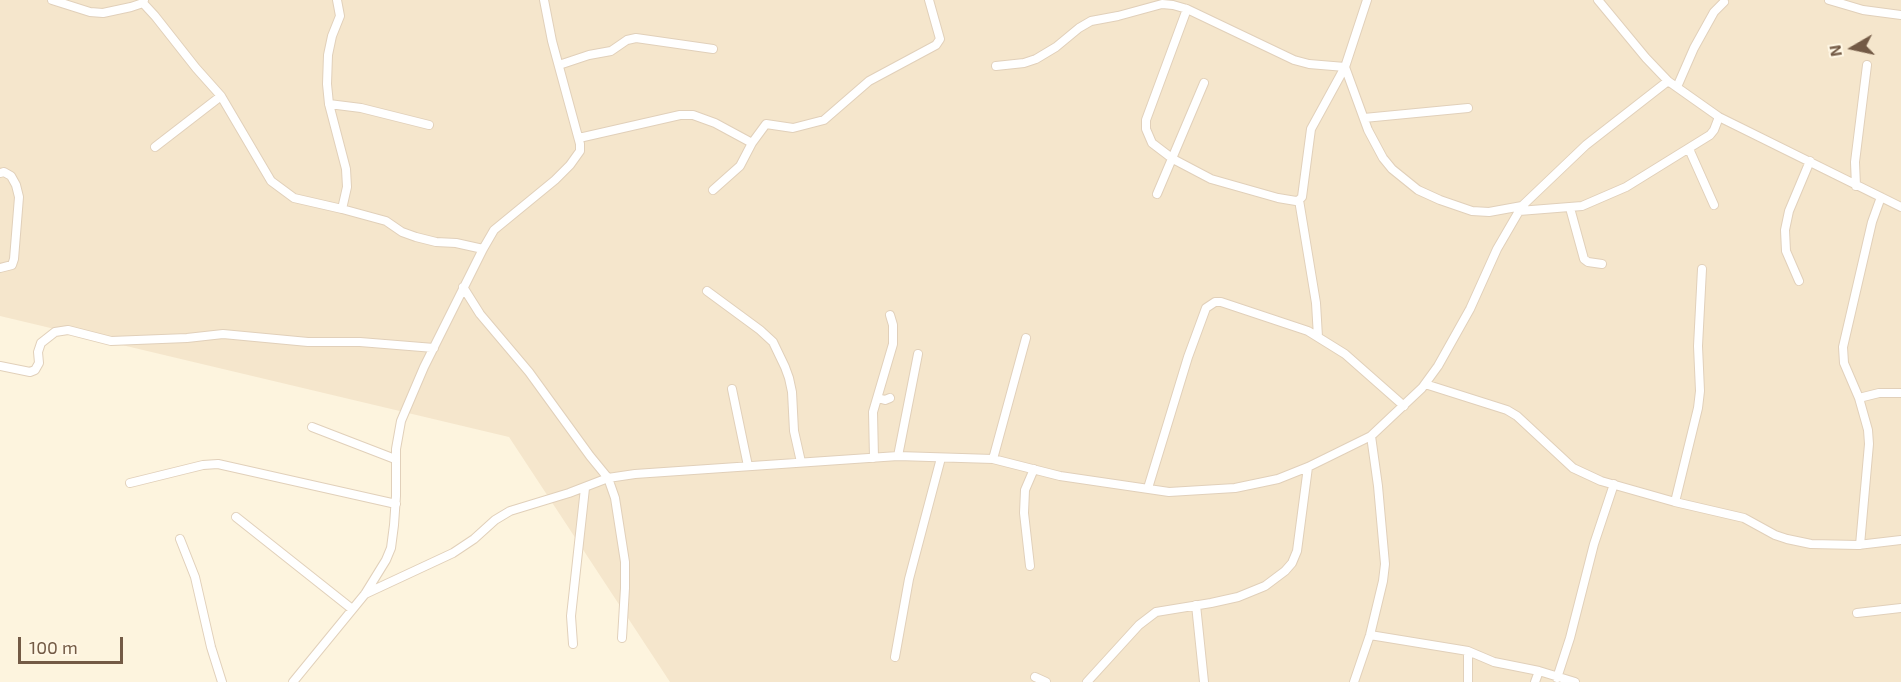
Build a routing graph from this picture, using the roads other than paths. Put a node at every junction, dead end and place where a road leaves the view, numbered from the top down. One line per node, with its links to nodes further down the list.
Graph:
1 (52, 0): 8 (street)
2 (337, 0): 21 (street)
3 (544, 0): 13 (street)
4 (929, 0): 27 (street)
5 (1367, 0): 16 (street)
6 (1598, 0): 17 (street)
7 (1829, 0): 11 (street)
8 (144, 2): 20 (street)
9 (1724, 2): 19 (street)
10 (1187, 9): 15 (street); 16 (street); 30 (street)
11 (1901, 15)
12 (713, 49): 13 (street)
13 (559, 65): 26 (street)
14 (1867, 65): 33 (street)
15 (996, 66)
16 (1345, 67): 24 (street); 37 (street)
17 (1668, 81): 19 (street); 42 (street)
18 (1204, 82): 30 (street)
19 (1677, 87): 23 (street)
20 (221, 96): 28 (street); 41 (street)
21 (329, 104): 25 (street); 41 (street)
22 (1468, 108): 24 (street)
23 (1719, 117): 29 (street); 31 (street)
24 (1364, 118): 42 (street)
25 (429, 125)
26 (579, 138): 27 (street); 43 (street)
27 (752, 143): 34 (street)
28 (155, 147)
29 (1689, 149): 38 (street); 40 (street)
30 (1173, 159): 35 (street); 37 (street)
31 (1810, 161): 33 (street); 47 (street)
32 (0, 172): 45 (street)
33 (1856, 186): 36 (street)
34 (713, 190)
35 (1157, 194)
36 (1881, 197): 39 (street); 61 (street)
37 (1299, 200): 51 (street)
38 (1714, 205)
39 (1901, 207)
40 (1570, 208): 42 (street); 44 (street)
41 (342, 209): 43 (street)
42 (1521, 209): 56 (street)
43 (483, 249): 48 (street)
44 (1602, 264)
45 (0, 268)
46 (1702, 269): 79 (street)
47 (1799, 281)
48 (464, 287): 53 (street); 74 (street)
49 (707, 291): 70 (street)
50 (890, 315): 59 (street)
51 (1318, 337): 62 (street); 78 (street)
52 (1026, 338): 69 (street)
53 (434, 348): 55 (street); 68 (street)
54 (918, 354): 65 (street)
55 (0, 366)
56 (1425, 384): 62 (street); 76 (street)
57 (732, 389): 71 (street)
58 (1901, 393): 61 (street)
59 (878, 398): 60 (street); 66 (street)
60 (890, 398)
61 (1859, 398): 84 (street)
62 (1404, 406): 64 (street)
63 (312, 427): 68 (street)
64 (1371, 436): 72 (street); 91 (street)
65 (898, 456): 66 (street); 67 (street)
66 (874, 458): 70 (street)
67 (941, 458): 69 (street); 95 (street)
68 (395, 459): 80 (street)
69 (993, 459): 73 (street)
70 (801, 462): 71 (street)
71 (748, 466): 74 (street)
72 (1308, 467): 78 (street); 87 (street)
73 (1034, 469): 78 (street); 85 (street)
74 (608, 478): 77 (street); 92 (street)
75 (130, 483): 80 (street)
76 (1614, 484): 79 (street); 98 (street)
77 (585, 488): 86 (street); 93 (street)
78 (1148, 488)
79 (1675, 502): 84 (street)
80 (396, 504): 86 (street)
81 (236, 517): 89 (street)
82 (180, 539): 99 (street)
83 (1901, 540): 84 (street)
84 (1860, 545)
85 (1030, 566)
86 (365, 594): 89 (street)
87 (1196, 605): 102 (street); 103 (street)
88 (1901, 608): 90 (street)
89 (352, 609): 100 (street)
90 (1857, 613)
91 (1370, 635): 94 (street); 104 (street)
92 (622, 638)
93 (573, 644)
94 (1468, 651): 96 (street); 105 (street)
95 (895, 657)
96 (1539, 671): 98 (street); 106 (street)
97 (1035, 677): 101 (street)
98 (1557, 678): 107 (street)
99 (222, 682)
100 (293, 682)
101 (1046, 682)
102 (1087, 682)
103 (1204, 682)
104 (1354, 682)
105 (1468, 682)
106 (1535, 682)
107 (1575, 682)

